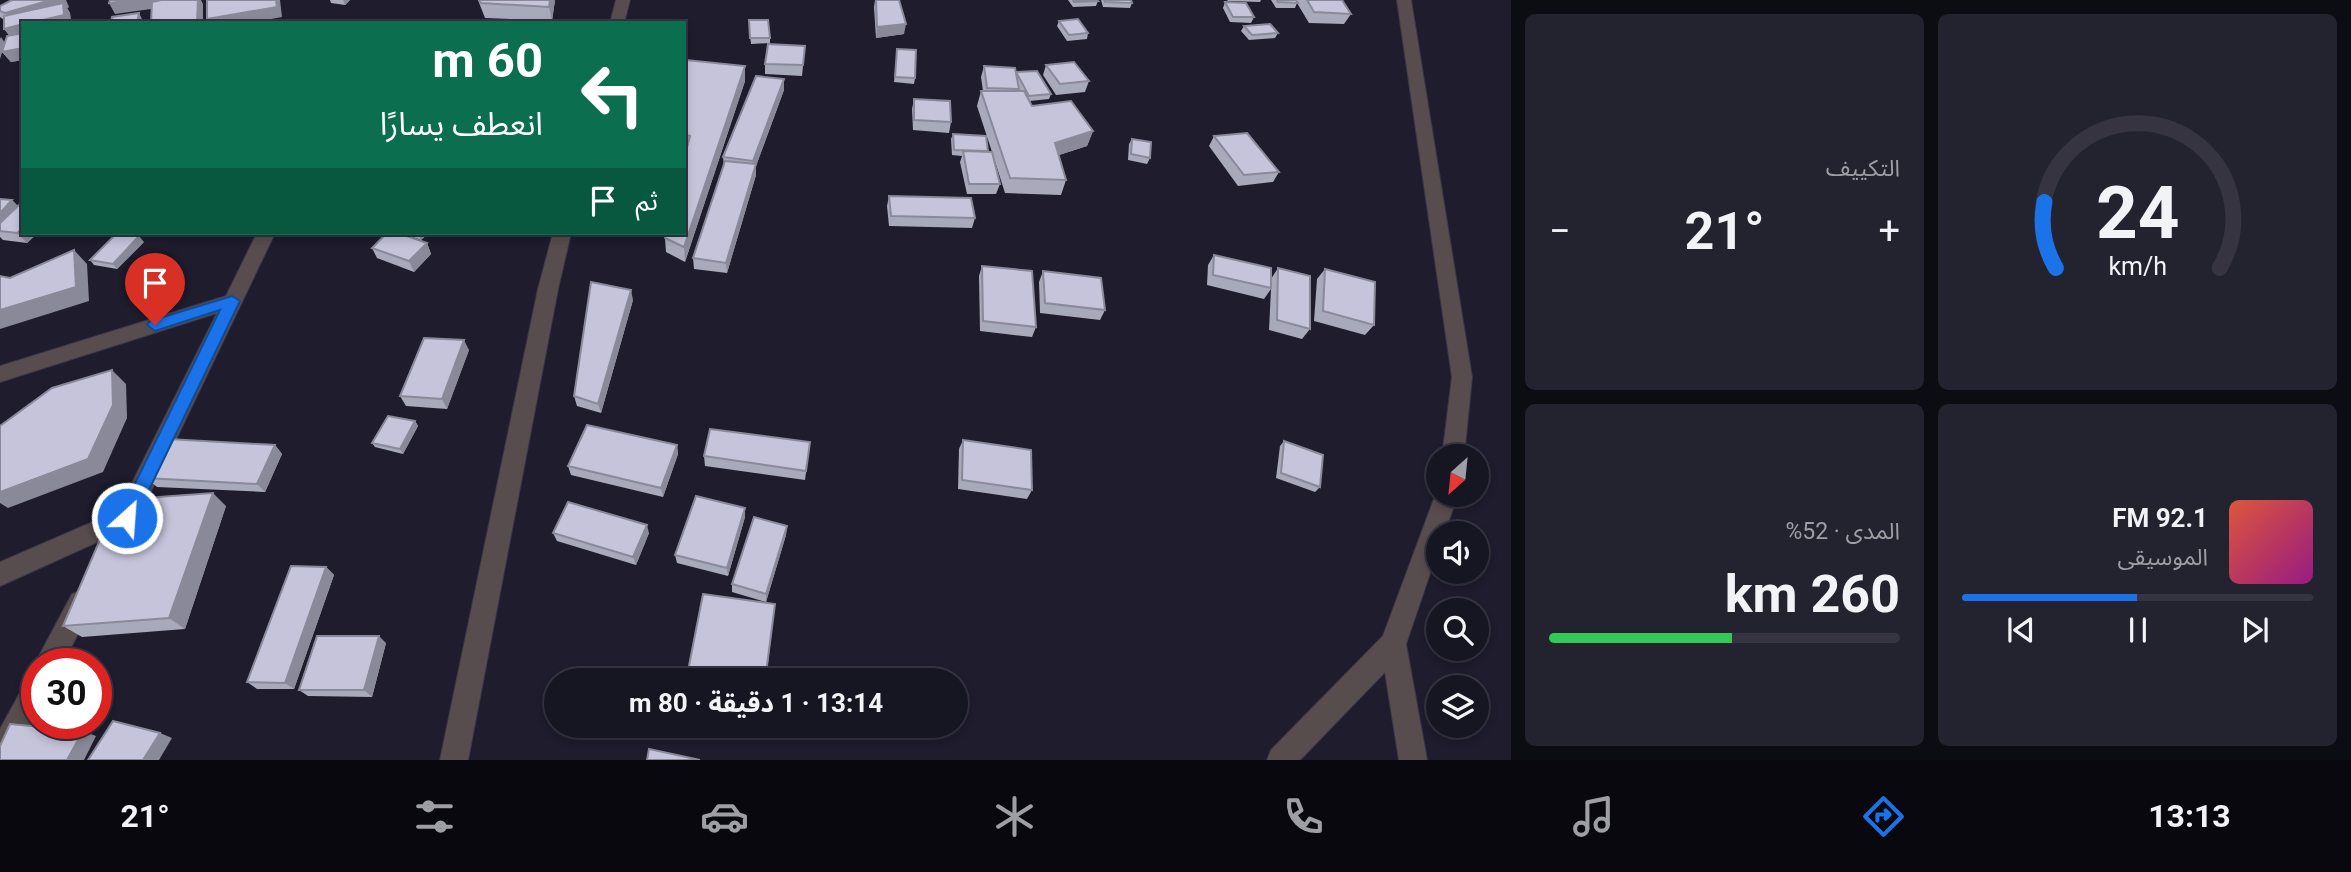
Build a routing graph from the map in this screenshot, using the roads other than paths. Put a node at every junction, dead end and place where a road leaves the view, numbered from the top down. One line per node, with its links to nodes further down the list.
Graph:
1 (624, 0): 3 (street)
2 (1404, 0): 8 (street)
3 (618, 21)
4 (265, 235): 6 (street)
5 (562, 235): 18 (street)
6 (232, 301): 7 (street); 10 (street)
7 (0, 374)
8 (1454, 444)
9 (1441, 508): 14 (street)
10 (127, 518): 11 (street); 12 (street)
11 (108, 554)
12 (0, 574)
13 (95, 578): 15 (street)
14 (1393, 644): 19 (street); 20 (street)
15 (57, 648)
16 (21, 717): 17 (street)
17 (0, 757)
18 (454, 760)
19 (1281, 760)
20 (1413, 760)

